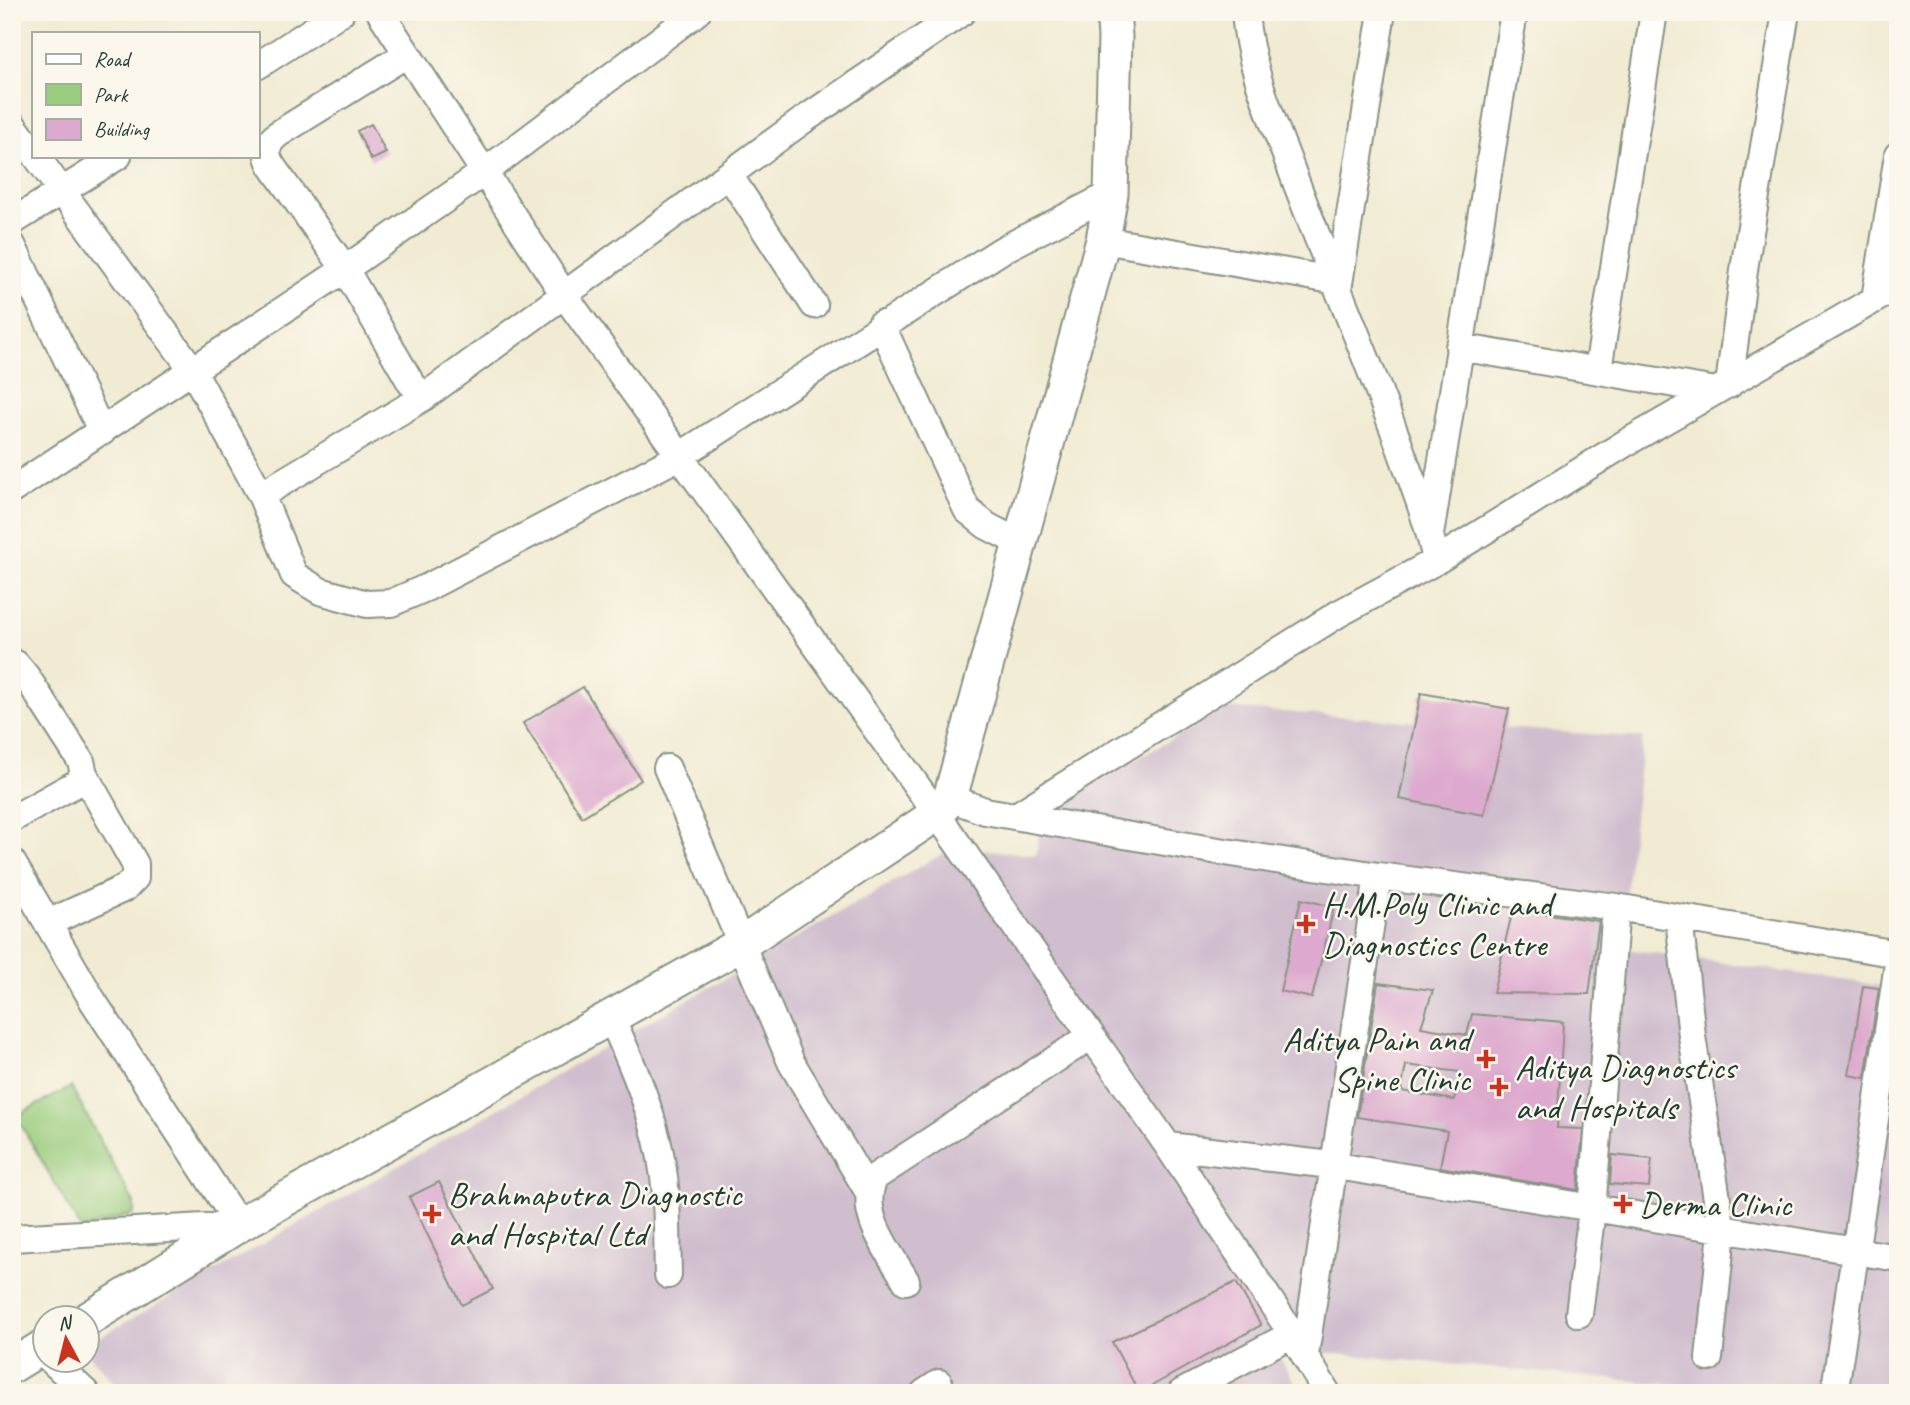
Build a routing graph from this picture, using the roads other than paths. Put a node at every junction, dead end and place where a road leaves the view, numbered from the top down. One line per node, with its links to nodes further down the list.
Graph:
1 (341, 12): 12 (street)
2 (380, 12): 11 (street)
3 (697, 12): 18 (street)
4 (962, 12): 19 (street)
5 (1113, 12): 21 (main road)
6 (1245, 12): 26 (street)
7 (1382, 12): 26 (street)
8 (1514, 12): 32 (street)
9 (1654, 12): 34 (street)
10 (1786, 12): 35 (street)
11 (407, 54): 18 (street); 25 (street)
12 (259, 65)
13 (12, 124): 14 (street)
14 (32, 150)
15 (1898, 155): 29 (street)
16 (38, 158): 20 (street)
17 (115, 158): 20 (street)
18 (483, 173): 25 (street); 28 (street)
19 (729, 175): 28 (street); 30 (street)
20 (62, 192): 22 (street); 33 (street)
21 (1111, 194): 23 (main road); 31 (street)
22 (12, 222)
23 (1103, 240): 26 (street); 42 (main road)
24 (12, 245): 37 (street)
25 (345, 269): 33 (street); 36 (street)
26 (1335, 286): 41 (street)
27 (1898, 286): 29 (street)
28 (565, 296): 36 (street); 38 (street)
29 (1875, 299): 35 (street)
30 (814, 305)
31 (881, 324): 38 (street); 42 (street)
32 (1460, 346): 34 (street); 41 (street)
33 (192, 369): 37 (street); 40 (street)
34 (1598, 370): 35 (street)
35 (1722, 388): 43 (street)
36 (424, 397): 40 (street)
37 (102, 432): 39 (street)
38 (678, 457): 40 (street); 47 (street)
39 (12, 490)
40 (261, 495)
41 (1431, 533): 43 (street)
42 (1020, 542): 47 (main road)
43 (1436, 561): 48 (street)
44 (12, 666): 46 (street)
45 (667, 768): 55 (street)
46 (84, 774): 49 (street); 54 (street)
47 (943, 806): 48 (street); 55 (main road); 59 (street)
48 (1016, 816): 51 (street)
49 (12, 820)
50 (12, 862): 54 (street)
51 (1377, 876): 52 (street); 61 (street)
52 (1616, 907): 53 (street); 63 (street)
53 (1679, 918): 56 (street); 65 (street)
54 (48, 923): 64 (street)
55 (743, 943): 58 (main road); 62 (street)
56 (1898, 954)
57 (1898, 964): 67 (street)
58 (611, 1017): 64 (main road); 69 (street)
59 (1091, 1036): 60 (street); 62 (street)
60 (1168, 1146): 61 (street); 73 (street)
61 (1331, 1166): 63 (street); 73 (street)
62 (868, 1191): 70 (street)
63 (1592, 1210): 65 (street); 72 (street)
64 (239, 1225): 66 (street); 71 (main road)
65 (1722, 1232): 67 (street); 75 (street)
66 (12, 1238)
67 (1858, 1252): 68 (street); 78 (street)
68 (1898, 1258)
69 (668, 1275)
70 (906, 1281)
71 (102, 1310)
72 (1578, 1314)
73 (1299, 1345): 80 (street); 81 (street)
74 (32, 1358): 76 (main road)
75 (1709, 1358)
76 (12, 1366)
77 (67, 1374): 79 (street)
78 (1836, 1382)
79 (86, 1393)
80 (1181, 1393)
81 (1327, 1393)

